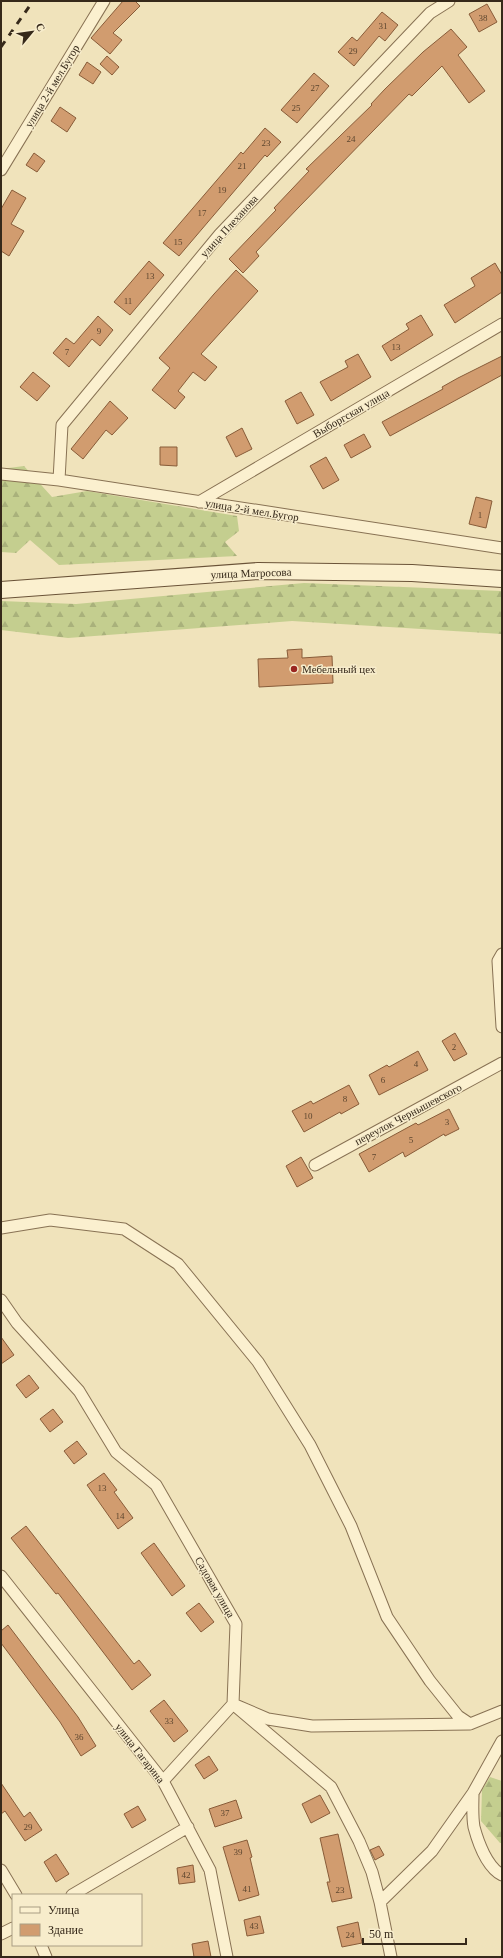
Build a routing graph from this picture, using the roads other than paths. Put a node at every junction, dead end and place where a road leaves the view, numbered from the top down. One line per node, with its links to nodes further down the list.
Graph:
1 (104, 1): 3 (street, улица 2-й мел.Бугор)
2 (449, 1): 6 (street, улица Плеханова)
3 (1, 170)
4 (502, 324): 7 (street, Выборгская улица)
5 (1, 474): 6 (street, улица 2-й мел.Бугор)
6 (59, 480): 7 (street, улица 2-й мел.Бугор)
7 (199, 502): 8 (street, улица 2-й мел.Бугор)
8 (502, 548)
9 (502, 579): 10 (main road, улица Матросова)
10 (1, 590)
11 (502, 954): 12 (street)
12 (502, 1027)
13 (502, 1063): 14 (street, переулок Чернышевского)
14 (315, 1164)
15 (1, 1228): 20 (street)
16 (1, 1300): 18 (street, Садовая улица)
17 (1, 1576): 22 (street, улица Гагарина)
18 (233, 1704): 20 (street); 22 (street); 29 (street)
19 (502, 1711): 20 (street)
20 (470, 1724)
21 (502, 1741): 23 (street)
22 (163, 1781): 24 (street, улица Гагарина)
23 (473, 1792): 26 (street); 29 (street)
24 (188, 1827): 28 (street); 34 (street, улица Гагарина)
25 (1, 1870): 27 (street)
26 (502, 1875)
27 (15, 1894)
28 (74, 1894)
29 (380, 1902): 35 (street)
30 (12, 1928): 31 (street)
31 (1, 1934)
32 (41, 1946): 33 (street)
33 (46, 1957)
34 (228, 1957)
35 (391, 1957)

